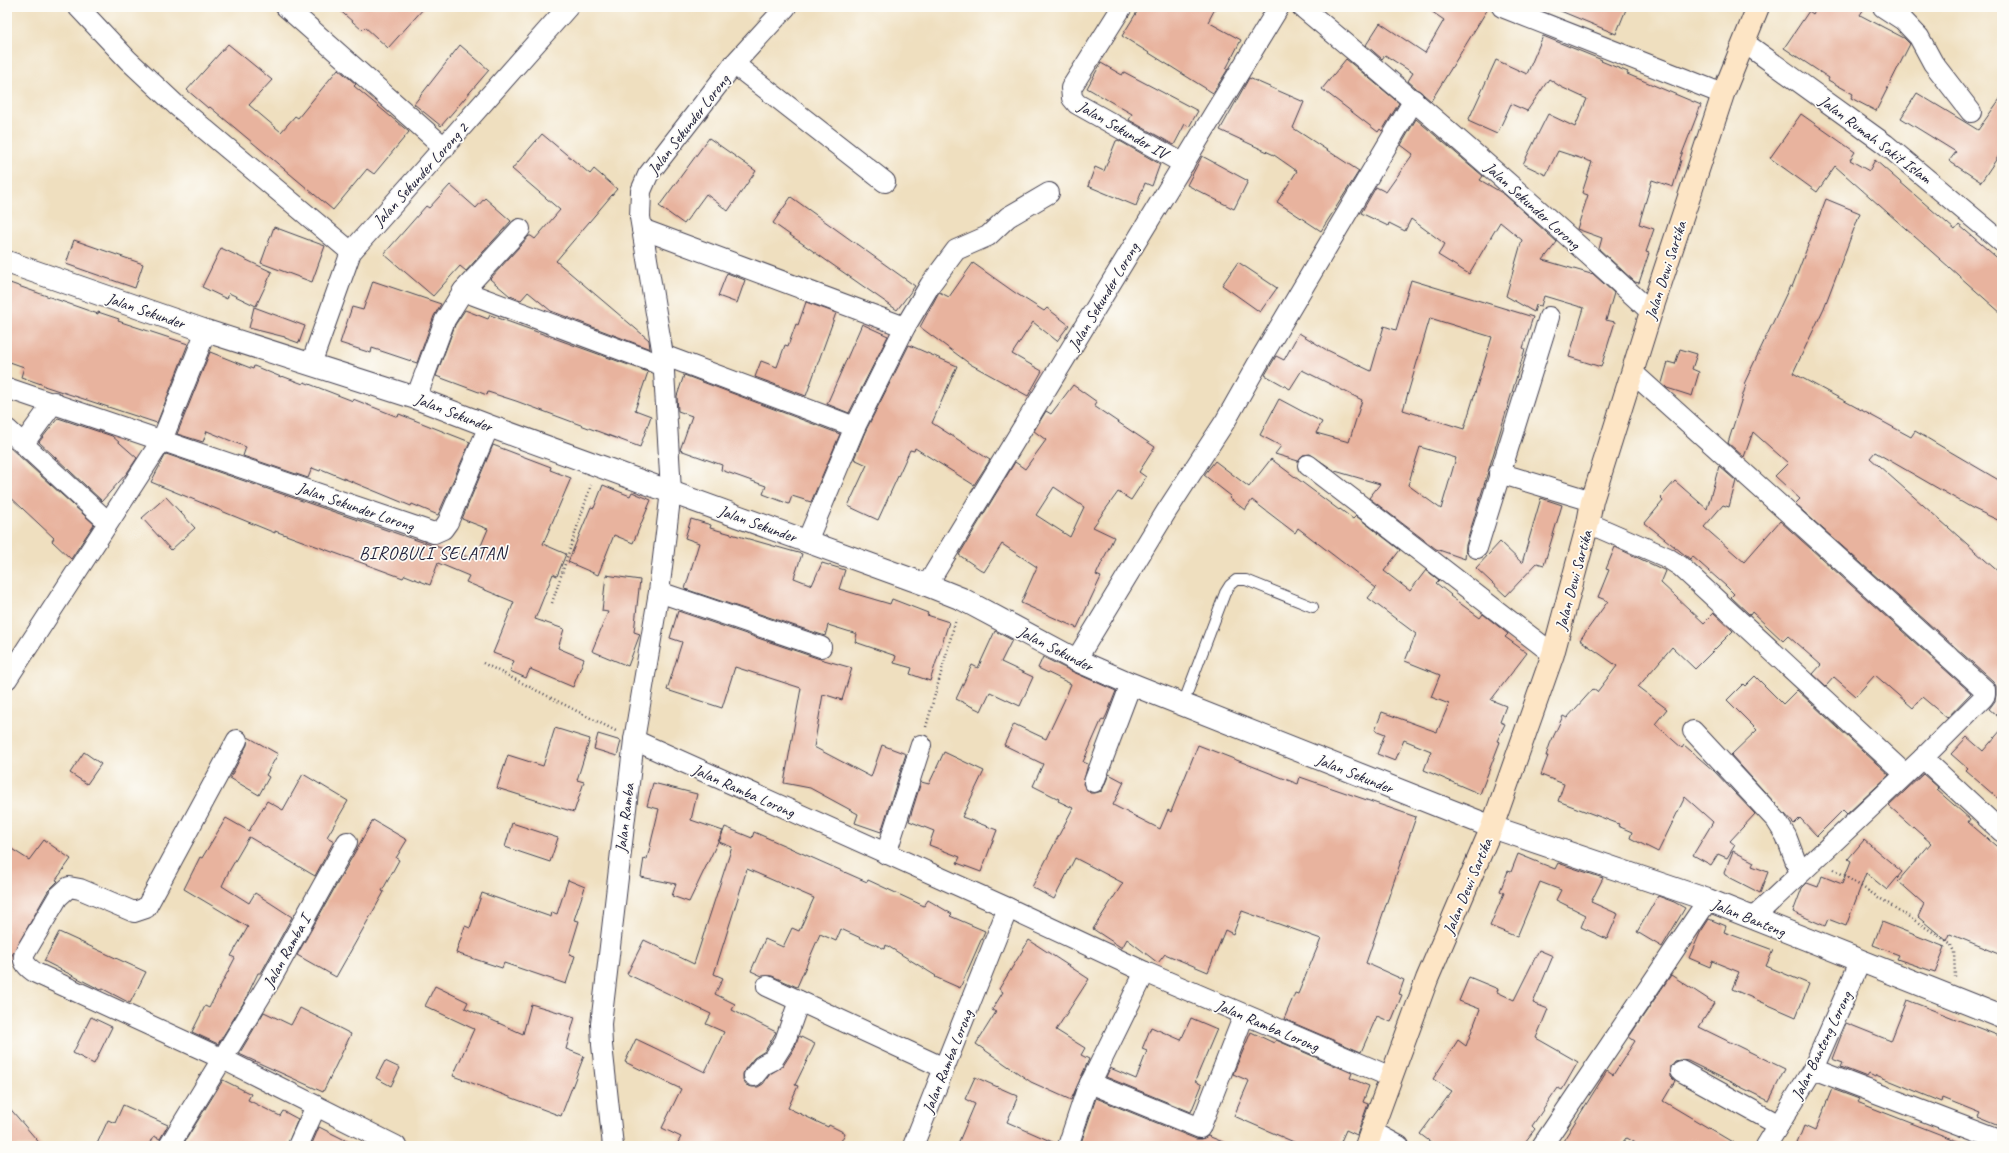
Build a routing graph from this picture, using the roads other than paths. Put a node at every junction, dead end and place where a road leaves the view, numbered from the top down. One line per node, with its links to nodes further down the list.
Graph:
1 (78, 7): 23 (street)
2 (286, 7): 16 (street)
3 (786, 7): 12 (street, Jalan Sekunder Lorong)
4 (1122, 7): 17 (street, Jalan Sekunder IV)
5 (1279, 7): 17 (street, Jalan Sekunder Lorong)
6 (1302, 7): 14 (street, Jalan Sekunder Lorong)
7 (1502, 7): 13 (street)
8 (1758, 7): 11 (main road, Jalan Dewi Sartika)
9 (1883, 7): 15 (street)
10 (567, 8): 16 (street, Jalan Sekunder Lorong 2)
11 (1745, 43): 13 (main road, Jalan Dewi Sartika); 22 (street, Jalan Rumah Sakit Islam)
12 (734, 64): 18 (street); 21 (street, Jalan Sekunder Lorong)
13 (1723, 94): 26 (main road, Jalan Dewi Sartika)
14 (1414, 100): 26 (street, Jalan Sekunder Lorong); 54 (street)
15 (1971, 112)
16 (444, 148): 23 (street, Jalan Sekunder Lorong 2)
17 (1184, 164): 49 (street, Jalan Sekunder Lorong)
18 (885, 182)
19 (1049, 193): 28 (street)
20 (520, 229): 25 (street)
21 (642, 229): 28 (street); 30 (street, Jalan Sekunder Lorong)
22 (2002, 242)
23 (351, 252): 31 (street, Jalan Sekunder Lorong 2)
24 (7, 262): 29 (street, Jalan Sekunder)
25 (463, 291): 30 (street); 34 (street)
26 (1651, 312): 32 (main road, Jalan Dewi Sartika)
27 (1549, 317): 42 (street)
28 (905, 327): 37 (street)
29 (206, 331): 31 (street, Jalan Sekunder); 39 (street)
30 (663, 361): 37 (street); 43 (street, Jalan Sekunder Lorong)
31 (311, 364): 34 (street, Jalan Sekunder)
32 (1632, 372): 44 (main road, Jalan Dewi Sartika); 62 (street)
33 (7, 388): 35 (street, Jalan Sekunder Lorong)
34 (416, 398): 36 (street, Jalan Sekunder)
35 (54, 402): 39 (street, Jalan Sekunder Lorong); 40 (street)
36 (489, 426): 39 (street, Jalan Sekunder Lorong); 43 (street, Jalan Sekunder)
37 (855, 427): 47 (street)
38 (7, 429): 40 (street)
39 (162, 440): 45 (street)
40 (24, 443): 45 (street)
41 (1308, 465): 53 (street)
42 (1499, 473): 44 (street); 48 (street)
43 (670, 491): 47 (street, Jalan Sekunder); 50 (street, Jalan Ramba)
44 (1592, 501): 46 (main road, Jalan Dewi Sartika)
45 (108, 522): 55 (street)
46 (1588, 523): 53 (main road, Jalan Dewi Sartika); 63 (street)
47 (807, 541): 49 (street, Jalan Sekunder)
48 (1477, 548)
49 (927, 585): 54 (street, Jalan Sekunder)
50 (659, 592): 52 (street); 60 (street, Jalan Ramba)
51 (1313, 607): 57 (lane)
52 (821, 646)
53 (1553, 654): 65 (main road, Jalan Dewi Sartika)
54 (1076, 660): 56 (street, Jalan Sekunder)
55 (7, 679)
56 (1131, 684): 57 (street, Jalan Sekunder); 64 (street)
57 (1183, 704): 65 (street, Jalan Sekunder)
58 (1693, 730): 69 (street)
59 (237, 740): 79 (street)
60 (634, 740): 68 (street, Jalan Ramba Lorong); 93 (street, Jalan Ramba)
61 (921, 745): 68 (street)
62 (1923, 758): 63 (street); 66 (street)
63 (1905, 774): 69 (street)
64 (1094, 782)
65 (1492, 827): 70 (street, Jalan Banteng); 84 (main road, Jalan Dewi Sartika)
66 (2002, 832)
67 (347, 842): 79 (street, Jalan Ramba I)
68 (886, 854): 71 (street, Jalan Ramba Lorong)
69 (1800, 873): 72 (street)
70 (1708, 900): 72 (street, Jalan Banteng); 97 (street)
71 (1008, 908): 74 (street, Jalan Ramba Lorong); 80 (street, Jalan Ramba Lorong)
72 (1753, 918): 73 (street, Jalan Banteng)
73 (1860, 962): 78 (street, Jalan Banteng); 81 (street, Jalan Banteng Lorong)
74 (1145, 972): 77 (street, Jalan Ramba Lorong); 85 (street)
75 (767, 986): 76 (street)
76 (799, 1001): 80 (street); 83 (street)
77 (1244, 1015): 84 (street, Jalan Ramba Lorong); 85 (street)
78 (2002, 1017)
79 (223, 1059): 86 (street); 90 (street, Jalan Ramba I)
80 (944, 1068): 94 (street, Jalan Ramba Lorong)
81 (1813, 1069): 87 (street, Jalan Banteng Lorong); 89 (street)
82 (1681, 1071): 87 (street)
83 (754, 1076)
84 (1391, 1077): 88 (main road, Jalan Dewi Sartika)
85 (1090, 1083): 95 (street)
86 (316, 1106): 91 (street); 92 (street)
87 (1779, 1126): 98 (street, Jalan Banteng Lorong)
88 (1368, 1138): 96 (street)
89 (2002, 1140): 99 (street)
90 (169, 1146)
91 (298, 1146)
92 (396, 1146)
93 (613, 1146)
94 (913, 1146)
95 (1068, 1146)
96 (1399, 1146)
97 (1542, 1146)
98 (1766, 1146)
99 (1999, 1146)

